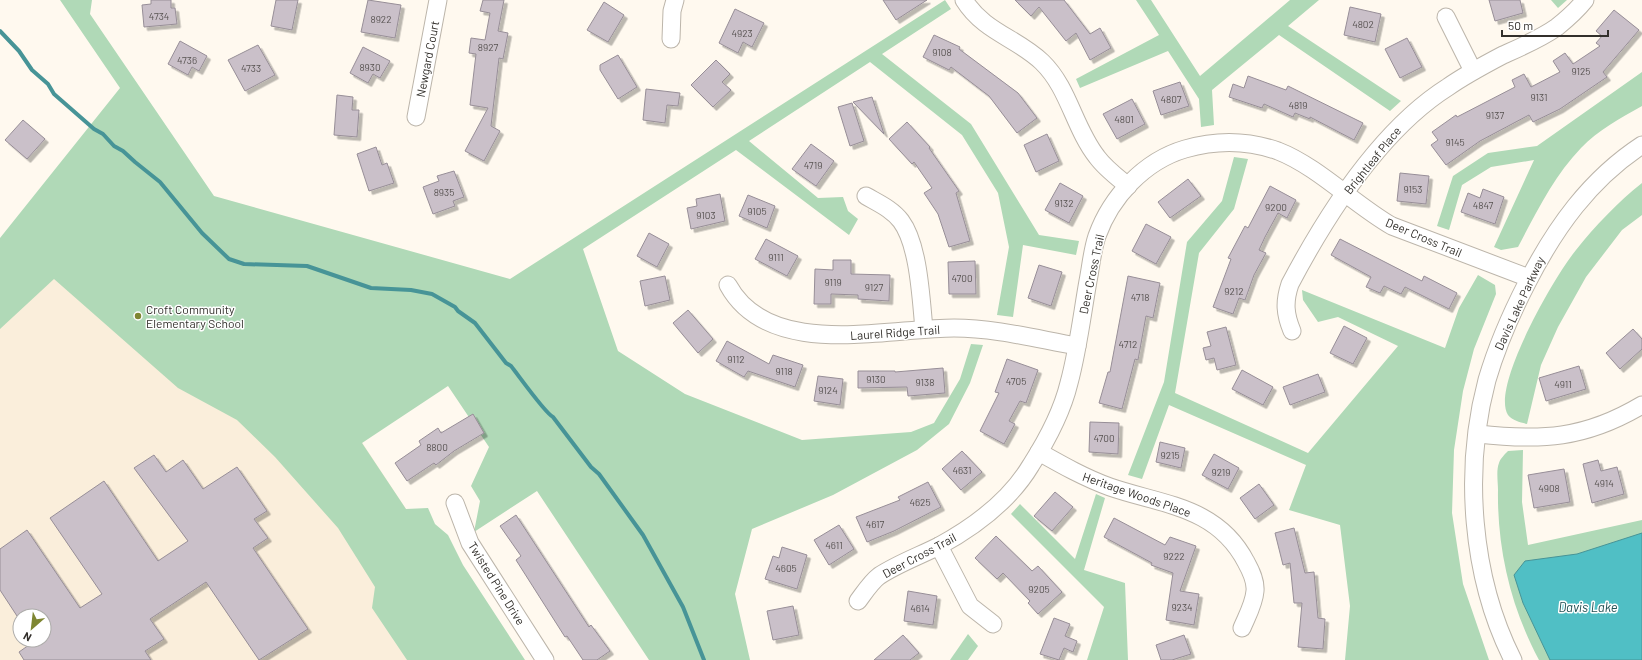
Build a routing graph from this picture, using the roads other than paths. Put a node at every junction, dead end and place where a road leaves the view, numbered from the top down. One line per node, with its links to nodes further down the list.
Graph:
1 (438, 0): 8 (street, Newgard Court)
2 (675, 0): 6 (street)
3 (964, 0): 10 (street)
4 (1585, 0): 7 (street, Brightleaf Place)
5 (1446, 17): 7 (street)
6 (671, 39)
7 (1473, 71): 11 (street, Brightleaf Place)
8 (416, 117)
9 (1642, 145): 13 (street, Davis Lake Parkway)
10 (1128, 186): 11 (street, Deer Cross Trail); 17 (street, Deer Cross Trail)
11 (1345, 194): 13 (street, Deer Cross Trail); 16 (street, Brightleaf Place)
12 (866, 196): 15 (street)
13 (1530, 278): 19 (street, Davis Lake Parkway)
14 (728, 285): 15 (street, Laurel Ridge Trail)
15 (924, 329): 17 (street, Laurel Ridge Trail)
16 (1292, 331)
17 (1077, 346): 20 (street, Deer Cross Trail)
18 (1642, 405): 19 (street)
19 (1478, 434): 27 (street, Davis Lake Parkway)
20 (1039, 452): 22 (street, Deer Cross Trail); 25 (street, Heritage Woods Place)
21 (456, 503): 26 (street, Twisted Pine Drive)
22 (939, 546): 23 (street, Deer Cross Trail); 24 (street)
23 (858, 601)
24 (993, 624)
25 (1242, 628)
26 (545, 660)
27 (1513, 660)

